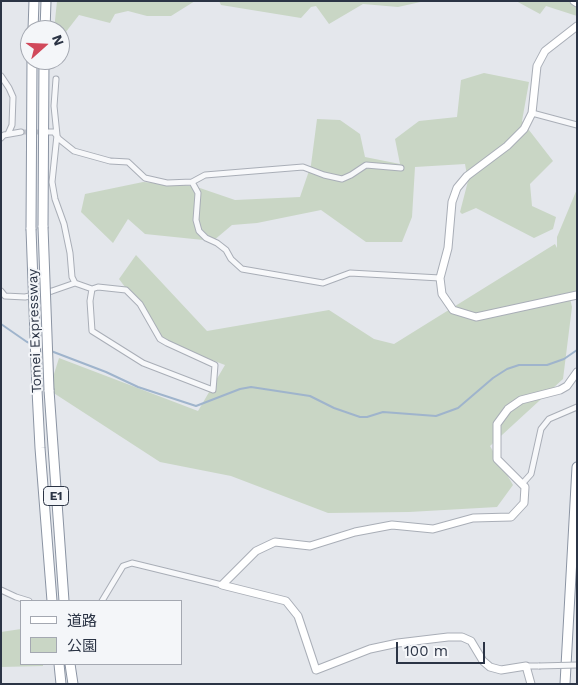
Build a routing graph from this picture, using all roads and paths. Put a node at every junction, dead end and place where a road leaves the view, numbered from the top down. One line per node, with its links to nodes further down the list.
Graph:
1 (34, 1): 3 (highway)
2 (46, 1): 4 (highway)
3 (33, 20)
4 (45, 20)
5 (577, 26): 10 (street)
6 (32, 70): 32 (highway, Tomei Expressway / E1, bridge)
7 (44, 70): 33 (highway, Tomei Expressway / E1, bridge)
8 (1, 76): 14 (street)
9 (56, 79): 15 (street)
10 (532, 113): 11 (street); 19 (street)
11 (577, 125)
12 (21, 132): 14 (street)
13 (48, 132): 15 (street)
14 (8, 134): 16 (street)
15 (57, 135): 18 (street); 20 (street)
16 (1, 138)
17 (401, 168): 18 (street)
18 (192, 182): 19 (street)
19 (440, 278): 23 (street)
20 (74, 282): 21 (street); 22 (street)
21 (92, 289): 21 (street)
22 (3, 293): 24 (street)
23 (577, 295)
24 (1, 301)
25 (577, 372): 28 (street)
26 (577, 407): 28 (street)
27 (577, 467): 42 (highway)
28 (522, 484): 29 (street)
29 (222, 586): 34 (street); 38 (street)
30 (1, 590): 31 (street)
31 (25, 600)
32 (52, 600)
33 (64, 600)
34 (103, 600)
35 (59, 665): 39 (highway)
36 (70, 665): 40 (highway)
37 (577, 665): 38 (street, bridge)
38 (526, 666): 41 (street)
39 (61, 684)
40 (72, 684)
41 (531, 684)
42 (565, 684)

